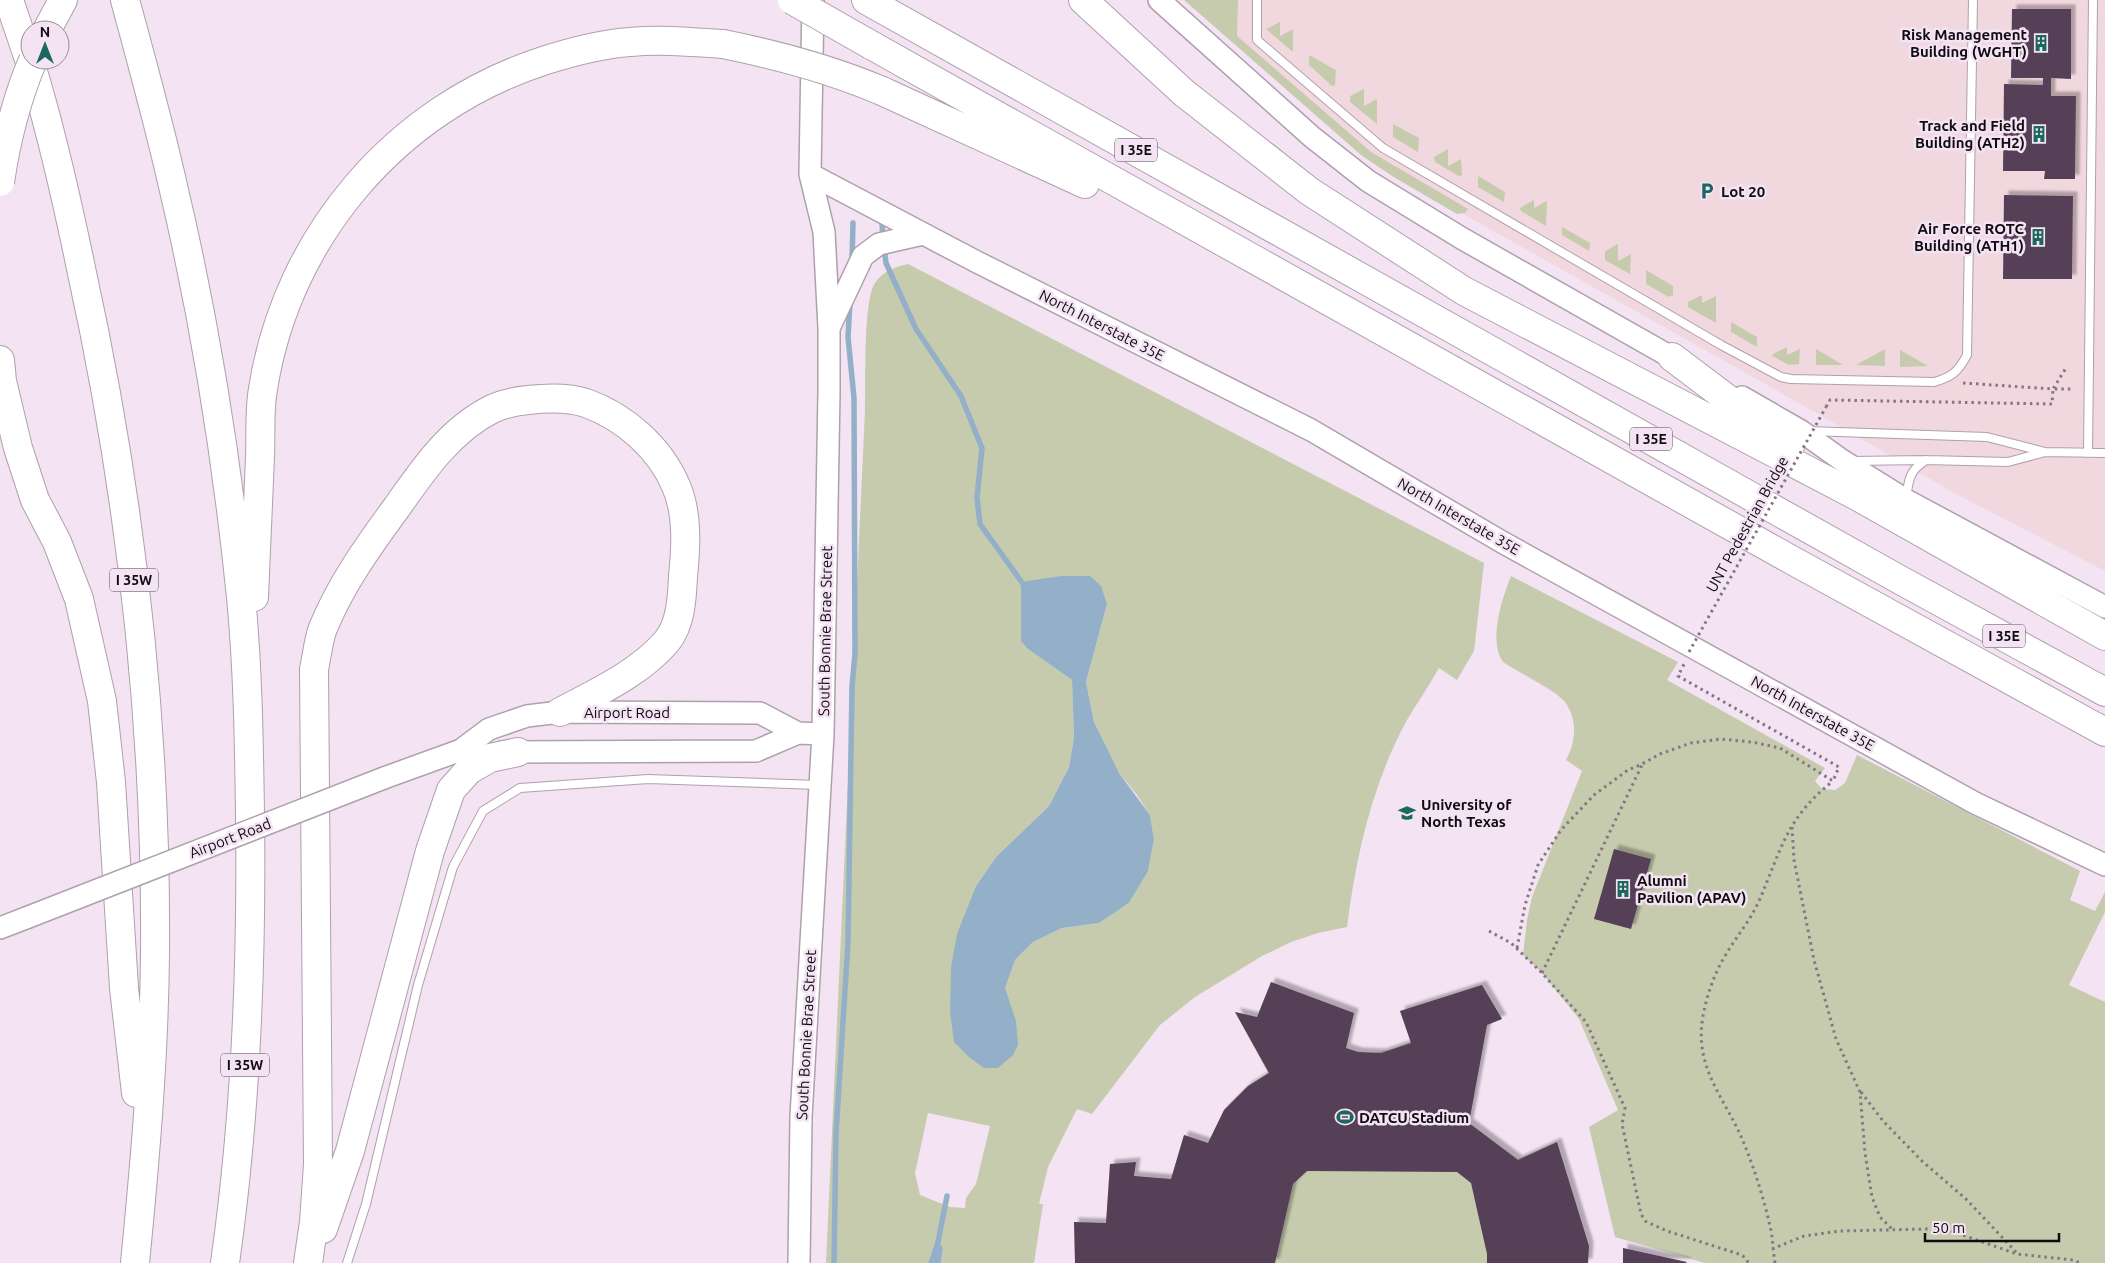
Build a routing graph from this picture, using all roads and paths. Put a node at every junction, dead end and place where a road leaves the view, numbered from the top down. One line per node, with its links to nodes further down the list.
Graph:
1 (9, 0): 55 (highway, I 35W)
2 (63, 0): 12 (highway)
3 (125, 0): 39 (highway, I 35W)
4 (792, 0): 19 (highway, I 35E, bridge)
5 (813, 0): 14 (main road, South Bonnie Brae Street)
6 (1159, 0): 21 (main road)
7 (1257, 0): 8 (lane)
8 (1973, 0)
9 (2093, 0): 29 (lane)
10 (869, 2): 18 (highway, I 35E)
11 (1092, 8): 33 (highway)
12 (52, 20)
13 (29, 70): 15 (highway, bridge)
14 (810, 174): 17 (main road, North Interstate 35E); 20 (main road, South Bonnie Brae Street)
15 (0, 182)
16 (1280, 222): 18 (highway)
17 (923, 234): 20 (main road); 49 (main road, North Interstate 35E)
18 (1336, 262): 37 (highway, I 35E)
19 (1315, 294): 39 (highway, bridge); 40 (highway, I 35E)
20 (828, 328): 42 (main road, South Bonnie Brae Street)
21 (1672, 357): 27 (main road); 33 (highway)
22 (0, 360): 55 (highway)
23 (2066, 368): 25 (path)
24 (1963, 383): 25 (path)
25 (2053, 389): 26 (path); 46 (path, UNT Pedestrian Bridge, bridge)
26 (2073, 389)
27 (1801, 431): 28 (lane); 32 (main road)
28 (2045, 452): 29 (lane); 31 (lane)
29 (2088, 453): 30 (lane)
30 (2105, 453)
31 (1926, 460): 32 (lane); 34 (lane)
32 (1843, 461): 34 (main road)
33 (1855, 495): 36 (highway)
34 (1906, 500): 35 (main road)
35 (2105, 607)
36 (2105, 636)
37 (2105, 692)
38 (560, 712): 41 (main road, Airport Road); 43 (main road, Airport Road); 61 (highway)
39 (249, 728): 60 (highway, I 35W)
40 (2105, 732)
41 (798, 733): 42 (main road, Airport Road); 44 (main road, Airport Road)
42 (823, 734): 47 (main road, South Bonnie Brae Street)
43 (461, 750): 44 (main road, Airport Road); 50 (main road, Airport Road, bridge)
44 (518, 752): 61 (highway)
45 (1642, 764): 46 (path); 52 (path); 53 (path)
46 (1832, 781): 48 (path)
47 (820, 785): 62 (lane); 63 (main road, South Bonnie Brae Street)
48 (1792, 826): 54 (path); 57 (path)
49 (2105, 865)
50 (0, 928)
51 (1489, 931): 52 (path)
52 (1517, 948): 53 (path)
53 (1542, 973): 64 (path)
54 (1860, 1092): 56 (path); 58 (path)
55 (144, 1174): 59 (highway, I 35W)
56 (1892, 1230): 57 (path); 58 (path)
57 (1772, 1249): 65 (path)
58 (2017, 1254): 66 (path)
59 (135, 1263)
60 (225, 1263)
61 (309, 1263)
62 (347, 1263)
63 (799, 1263)
64 (1748, 1263)
65 (1775, 1263)
66 (2080, 1263)

